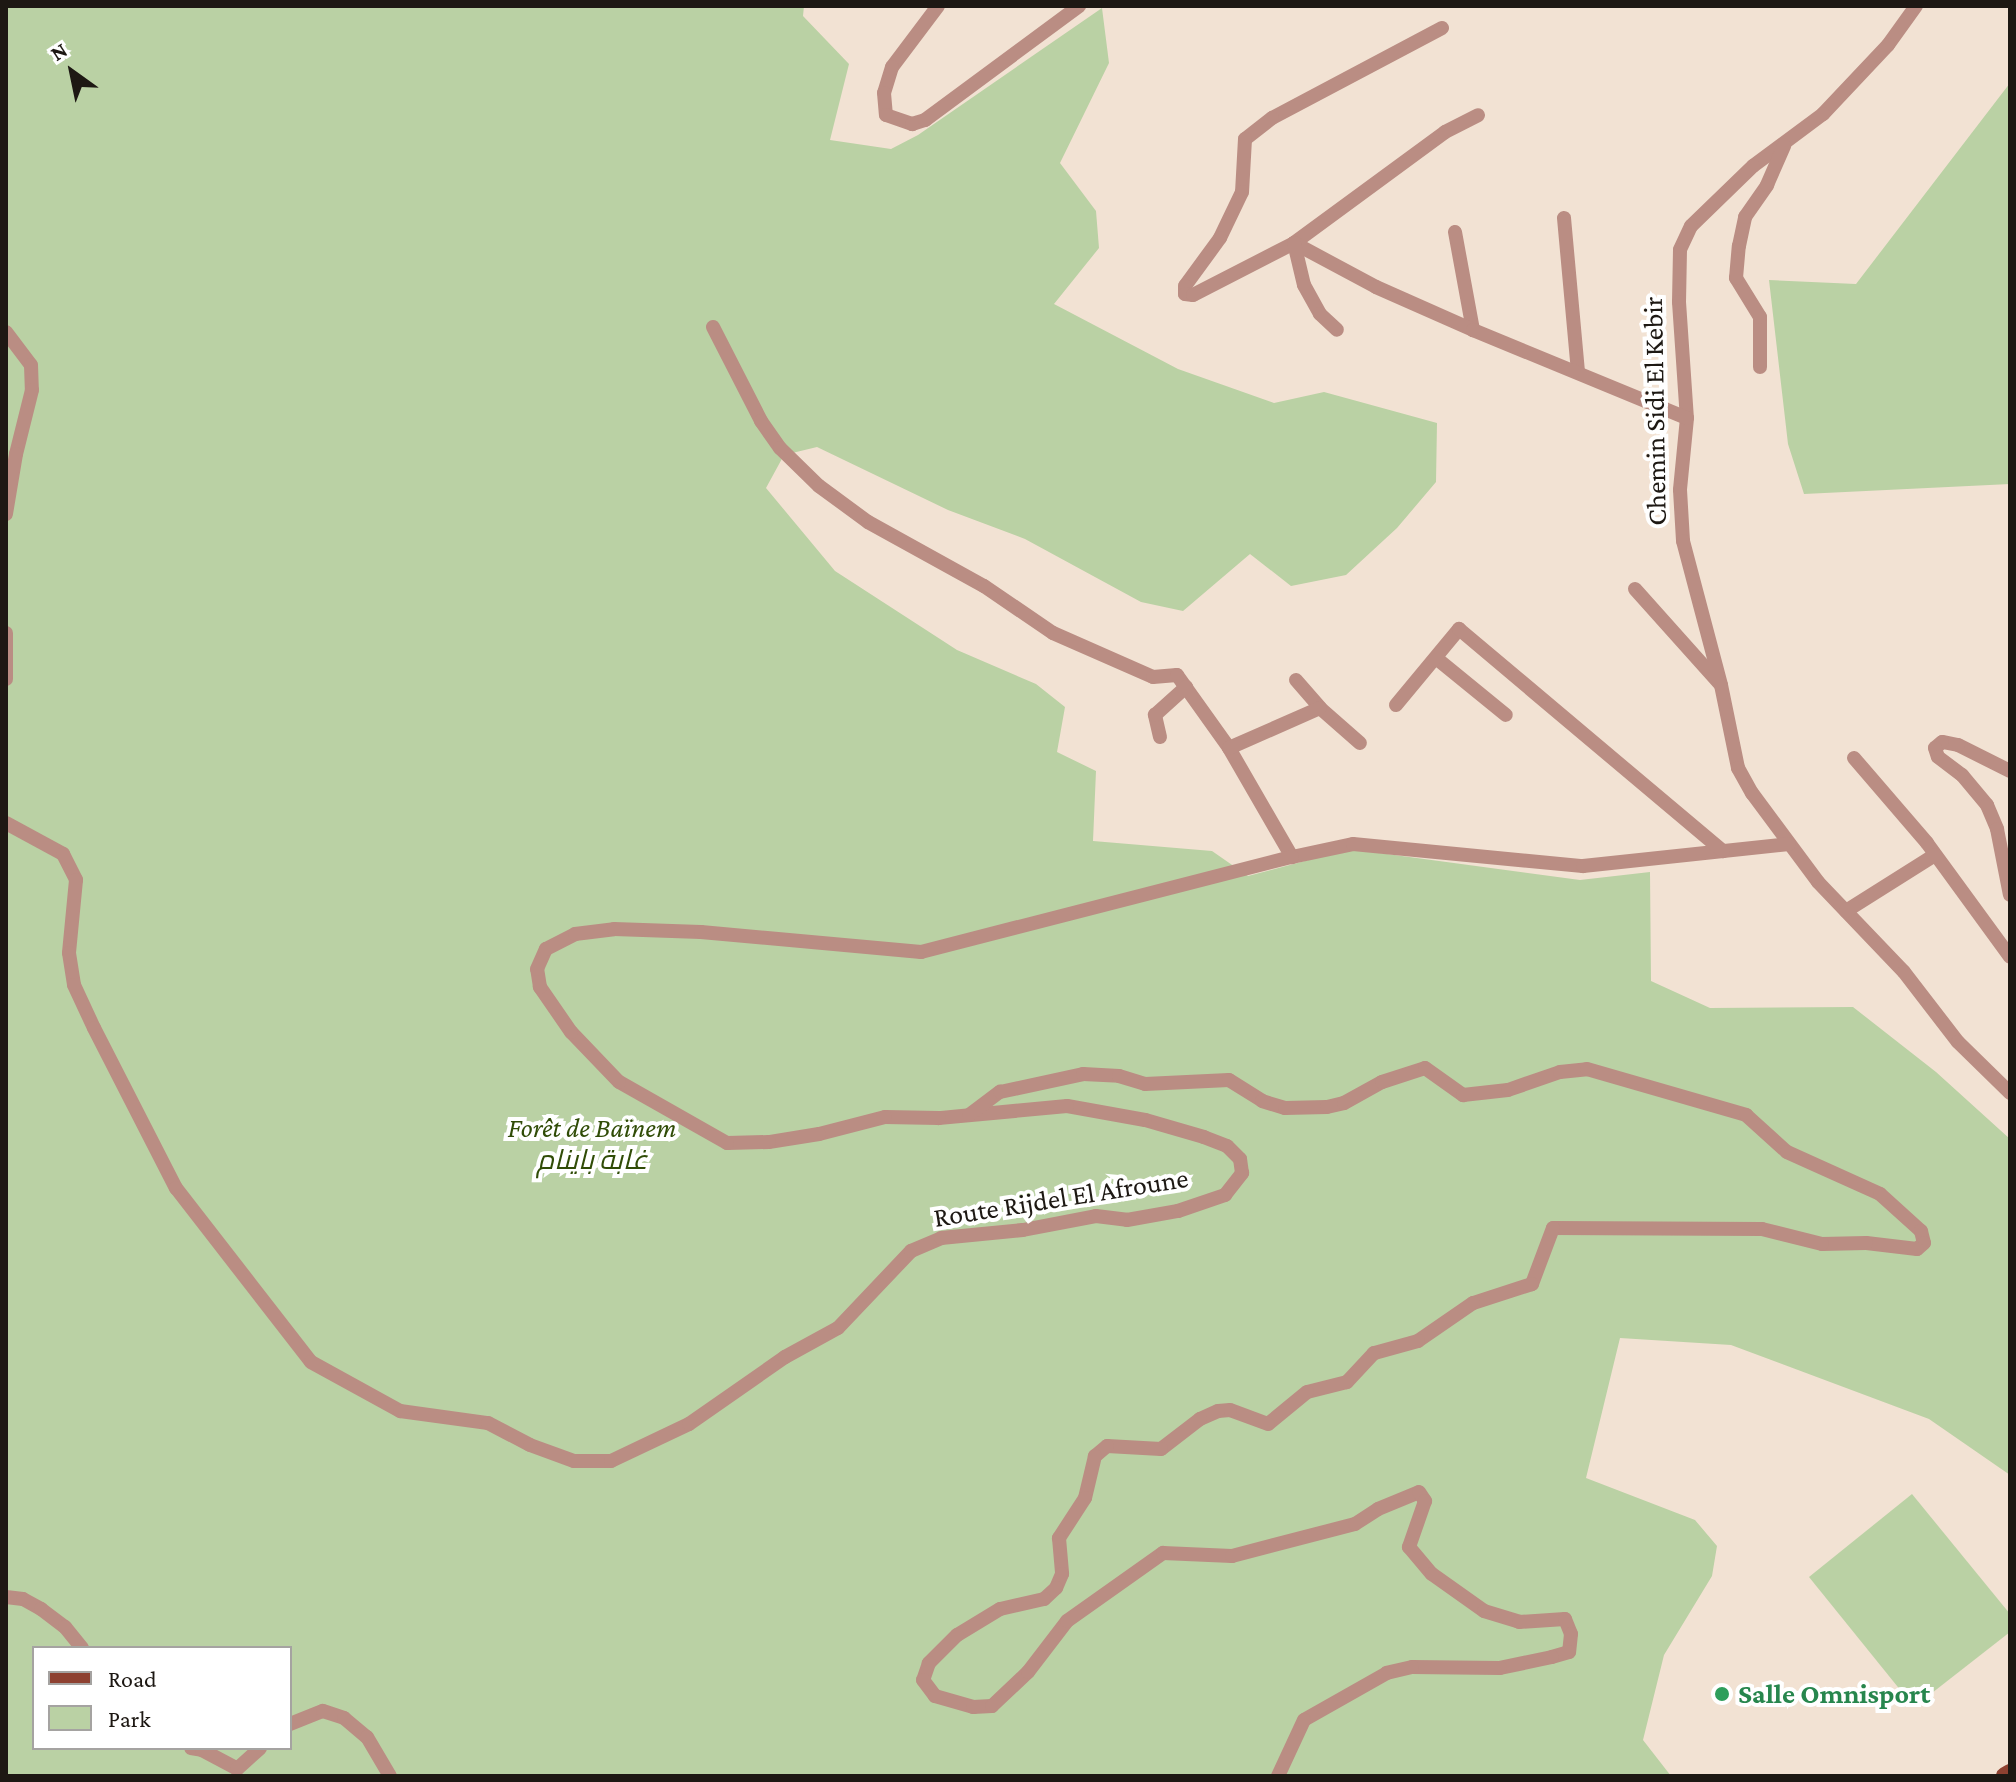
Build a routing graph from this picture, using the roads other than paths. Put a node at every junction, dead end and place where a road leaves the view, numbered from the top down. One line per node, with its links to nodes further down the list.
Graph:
1 (938, 6): 2 (street)
2 (1079, 6)
3 (1916, 6): 6 (street, Chemin Sidi El Kebir)
4 (1442, 28): 9 (street)
5 (1478, 115): 9 (street)
6 (1785, 145): 14 (street); 16 (street, Chemin Sidi El Kebir)
7 (1564, 218): 15 (street)
8 (1455, 232): 12 (street)
9 (1294, 243): 11 (street); 12 (street)
10 (713, 327): 24 (street)
11 (1337, 330)
12 (1473, 330): 15 (street)
13 (6, 332): 17 (street)
14 (1760, 367)
15 (1578, 372): 16 (street)
16 (1687, 418): 23 (street, Chemin Sidi El Kebir)
17 (6, 514)
18 (1635, 589): 23 (street)
19 (6, 633): 21 (street)
20 (1436, 658): 25 (street); 27 (street); 35 (street)
21 (6, 679)
22 (1296, 680): 26 (street)
23 (1721, 685): 34 (street, Chemin Sidi El Kebir)
24 (1186, 687): 28 (street); 30 (street)
25 (1396, 705)
26 (1320, 708): 29 (street); 30 (street)
27 (1506, 715)
28 (1160, 737)
29 (1360, 743)
30 (1229, 748): 37 (street)
31 (1854, 758): 36 (street)
32 (2010, 771): 38 (street)
33 (6, 823): 42 (street, Route Rijdel El Afroune)
34 (1789, 844): 35 (street); 39 (street, Chemin Sidi El Kebir)
35 (1723, 851): 37 (street)
36 (1935, 855): 39 (street); 40 (street)
37 (1292, 857): 42 (street, Route Rijdel El Afroune)
38 (2010, 895)
39 (1846, 911): 41 (street, Chemin Sidi El Kebir)
40 (2010, 957)
41 (2010, 1093)
42 (969, 1115): 49 (street)
43 (6, 1597): 44 (street)
44 (80, 1646)
45 (292, 1723): 48 (street)
46 (202, 1750): 47 (street)
47 (258, 1750)
48 (390, 1776)
49 (1278, 1776)

